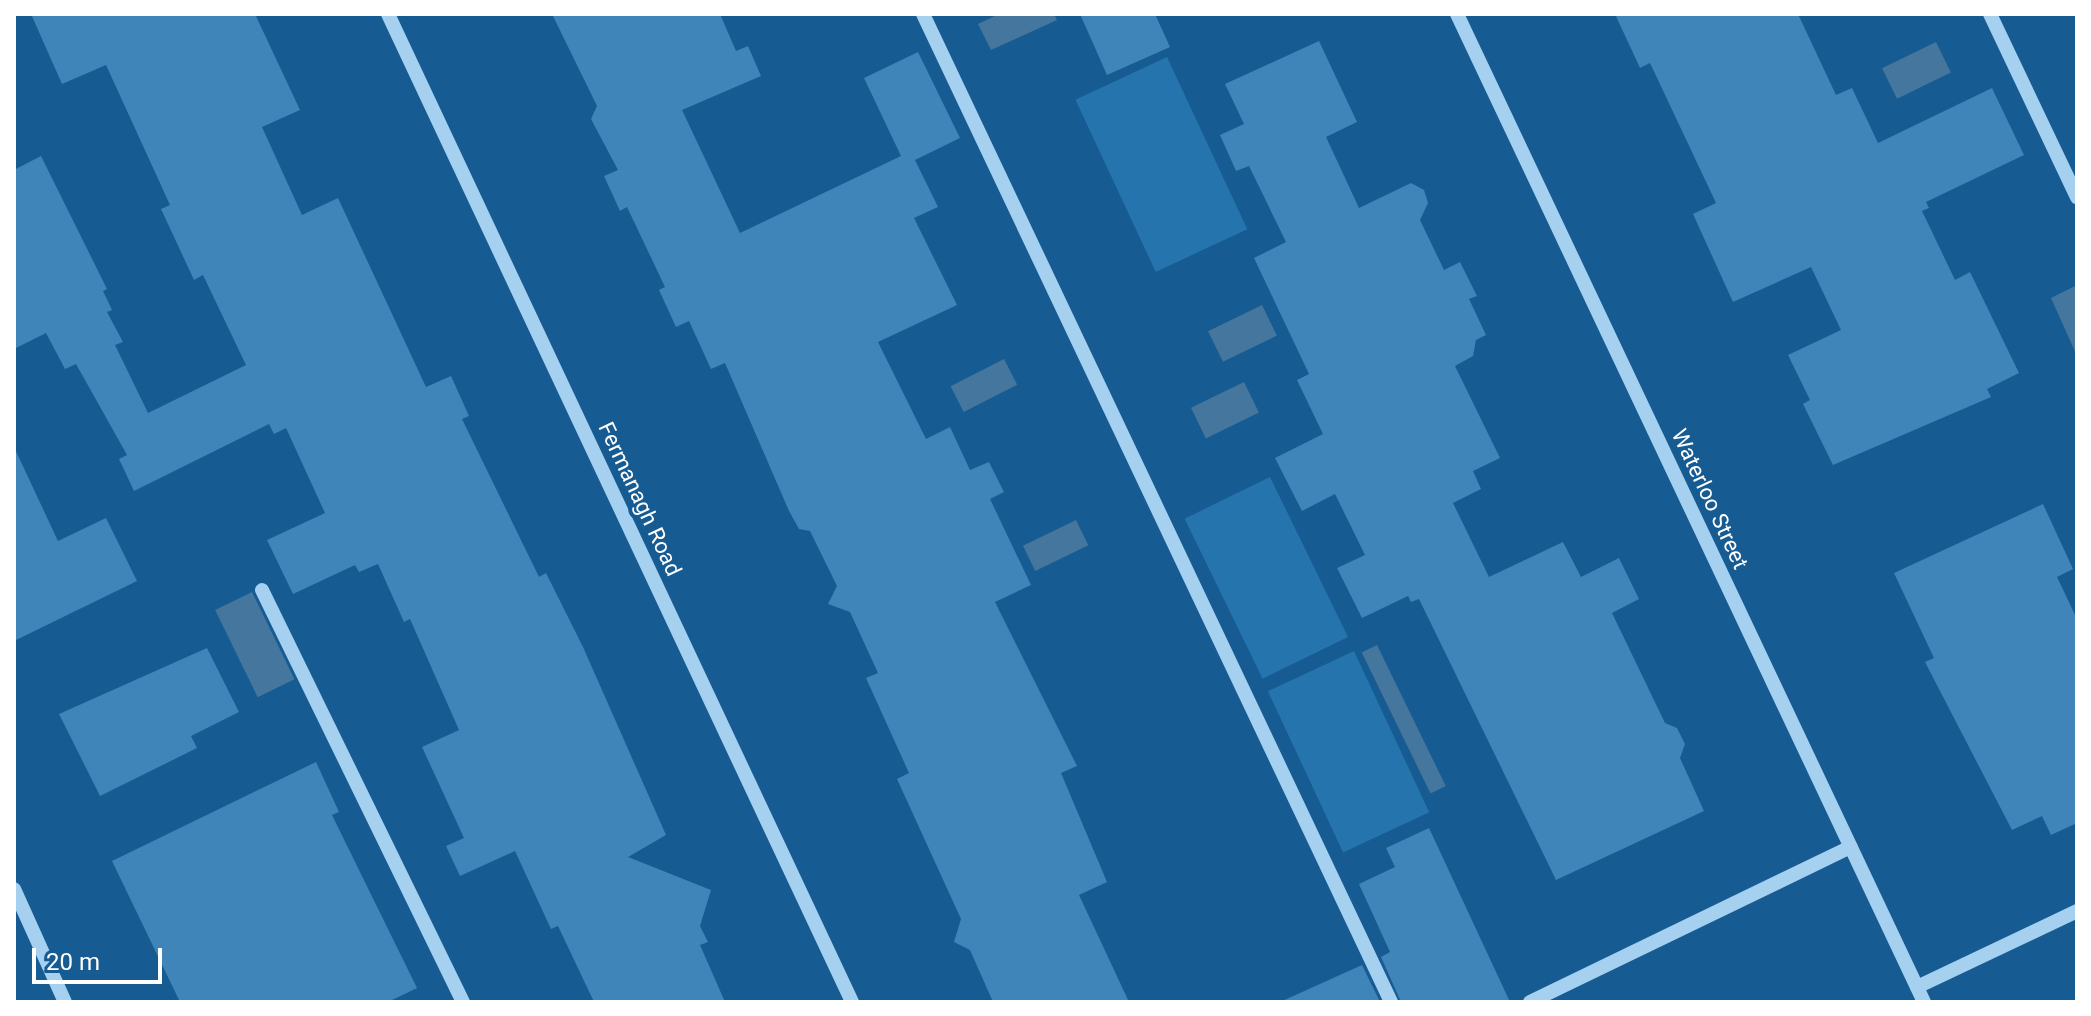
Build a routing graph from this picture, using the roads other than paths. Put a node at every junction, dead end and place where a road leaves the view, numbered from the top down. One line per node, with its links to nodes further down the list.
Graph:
1 (388, 14): 13 (street, Fermanagh Road)
2 (923, 14): 14 (street)
3 (1457, 14): 7 (street, Waterloo Street)
4 (1990, 14): 5 (street)
5 (2077, 197)
6 (262, 590): 12 (street)
7 (1850, 847): 10 (street, Waterloo Street); 15 (street)
8 (14, 889): 11 (street)
9 (2077, 911): 10 (street)
10 (1917, 987): 16 (street, Waterloo Street)
11 (65, 1002)
12 (463, 1002)
13 (852, 1002)
14 (1391, 1002)
15 (1530, 1002)
16 (1924, 1002)

